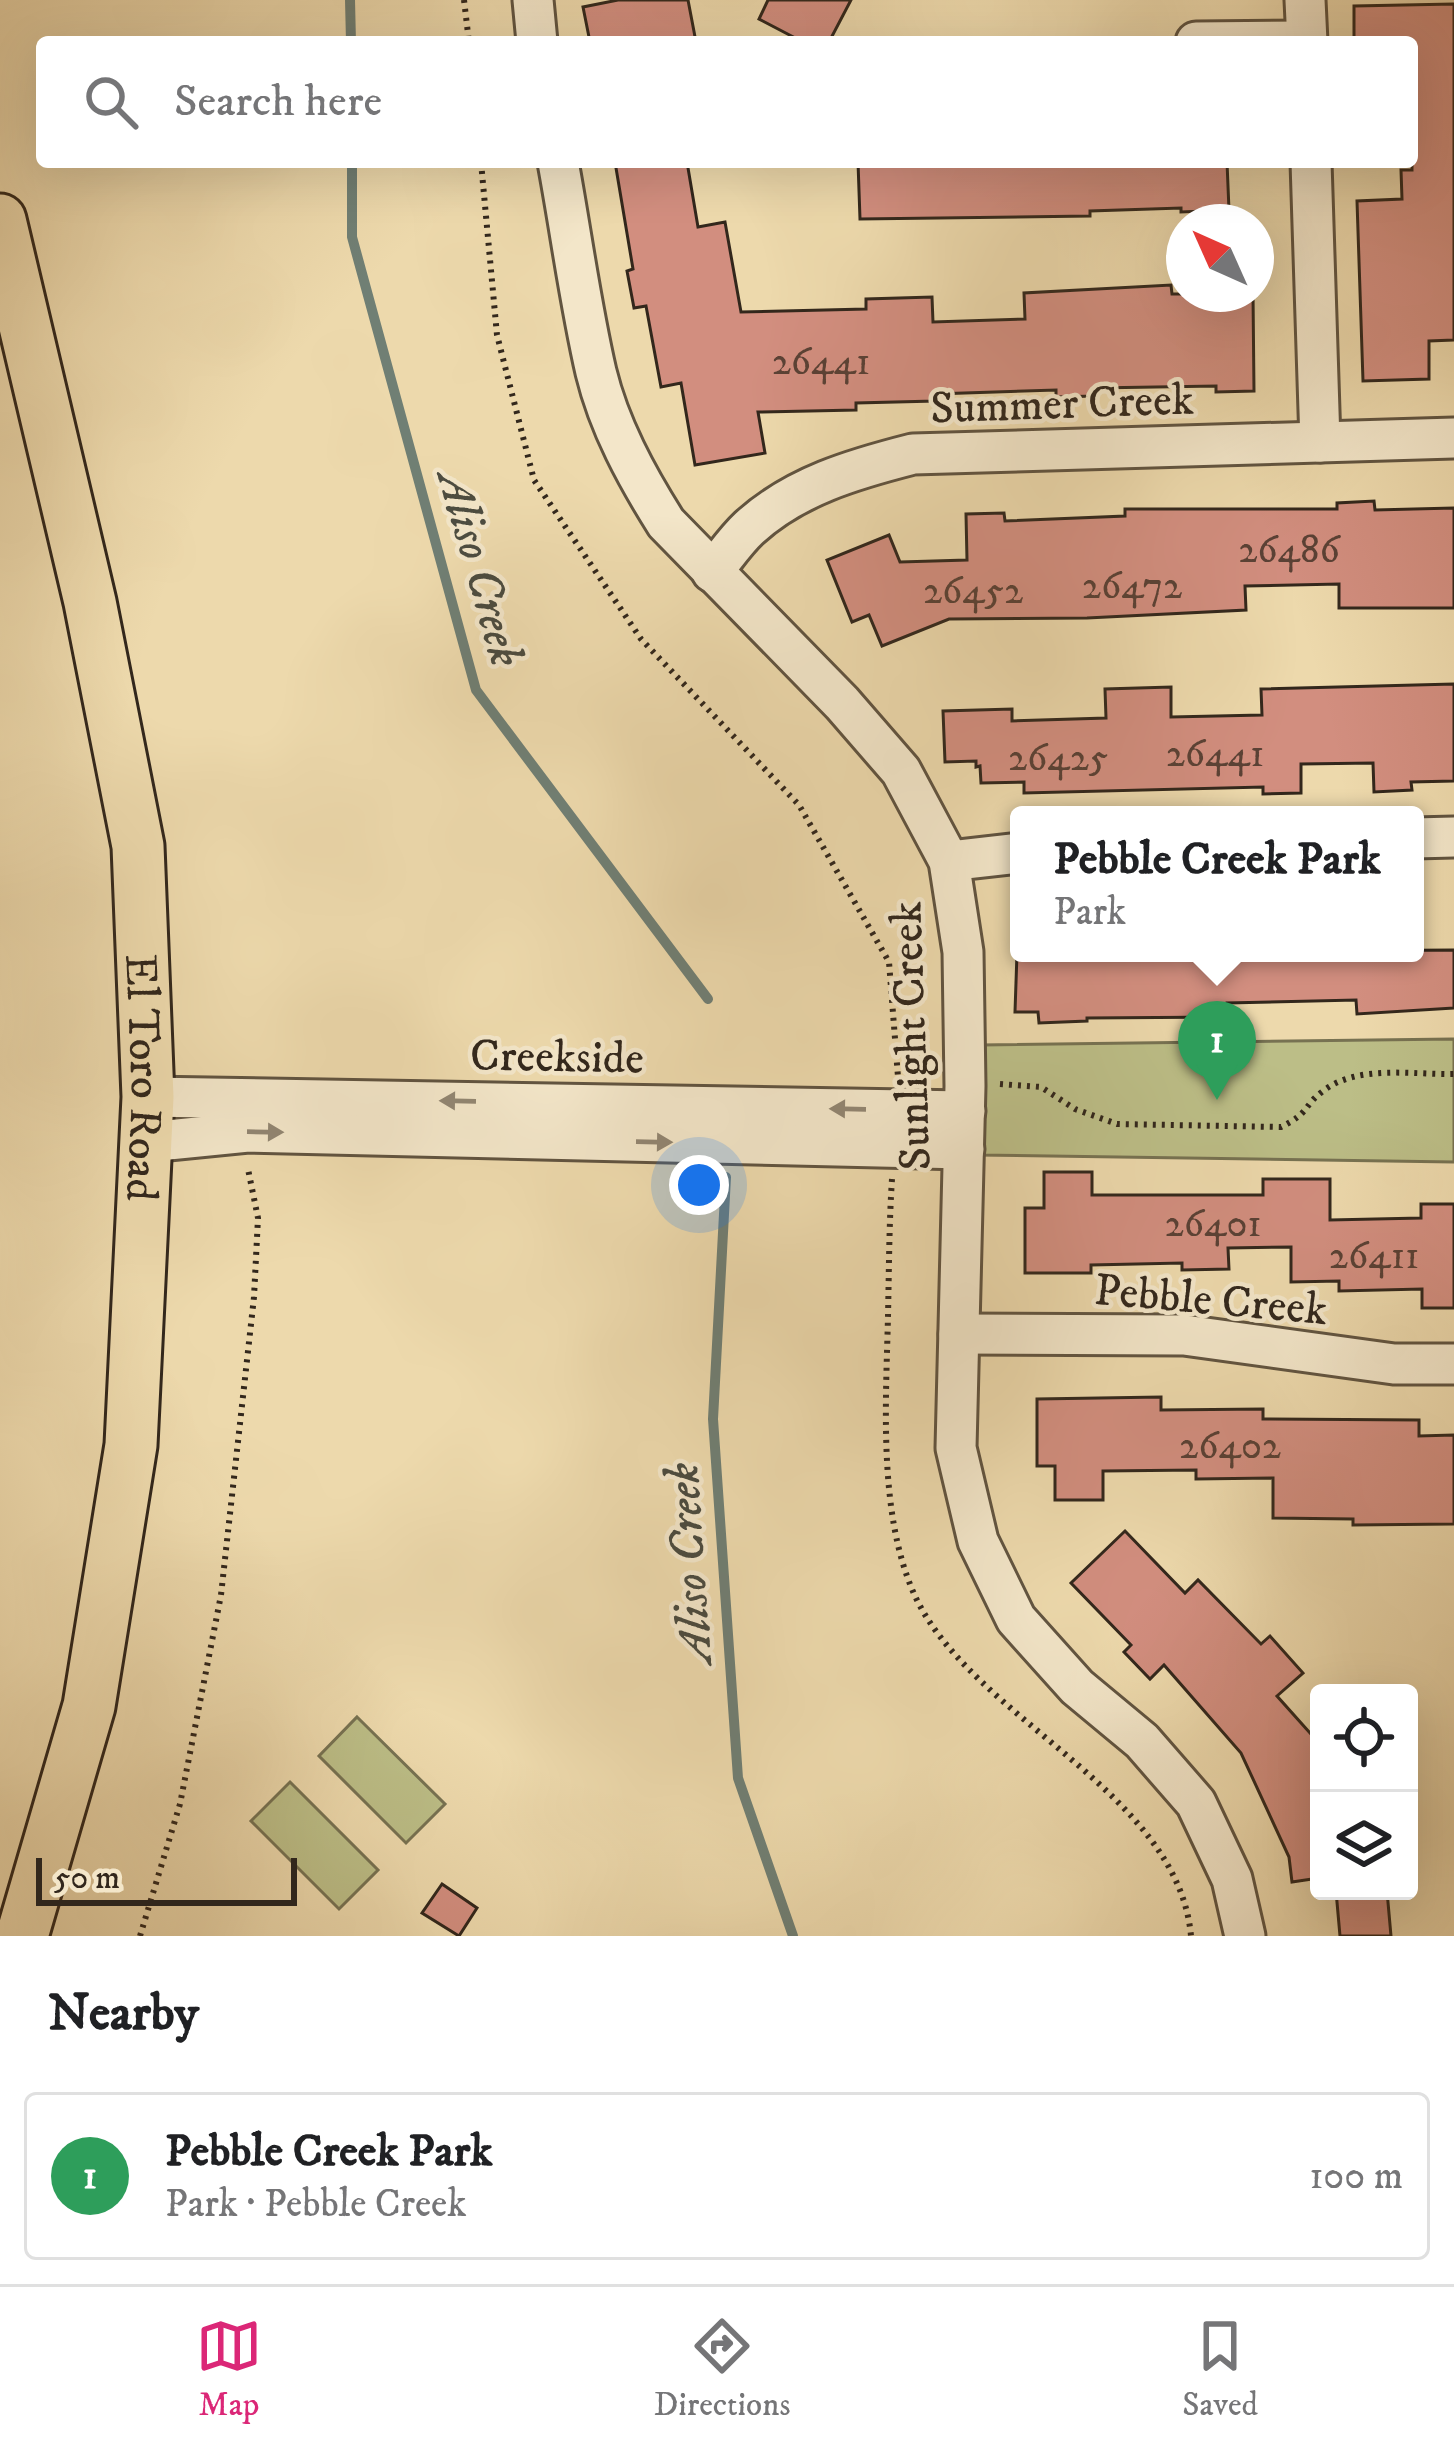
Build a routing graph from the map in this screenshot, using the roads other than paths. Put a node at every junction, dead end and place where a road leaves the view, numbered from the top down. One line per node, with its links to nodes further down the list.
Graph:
1 (533, 0): 3 (street)
2 (1305, 0): 4 (street)
3 (536, 36)
4 (1307, 36)
5 (559, 168): 10 (street, Sunlight Creek)
6 (1311, 168): 9 (street)
7 (0, 220): 14 (main road, El Toro Road)
8 (1454, 438): 9 (street, Summer Creek)
9 (1320, 442): 10 (street, Summer Creek)
10 (712, 572): 12 (street, Sunlight Creek)
11 (1010, 854): 12 (street)
12 (949, 861): 13 (street, Sunlight Creek)
13 (964, 1115): 14 (street, Creekside, one-way to 14); 14 (street, Creekside, one-way to 13); 15 (street, Sunlight Creek)
14 (148, 1119): 17 (main road, El Toro Road)
15 (959, 1334): 16 (street, Pebble Creek); 18 (street, Sunlight Creek)
16 (1454, 1364)
17 (22, 1936)
18 (1245, 1936)

